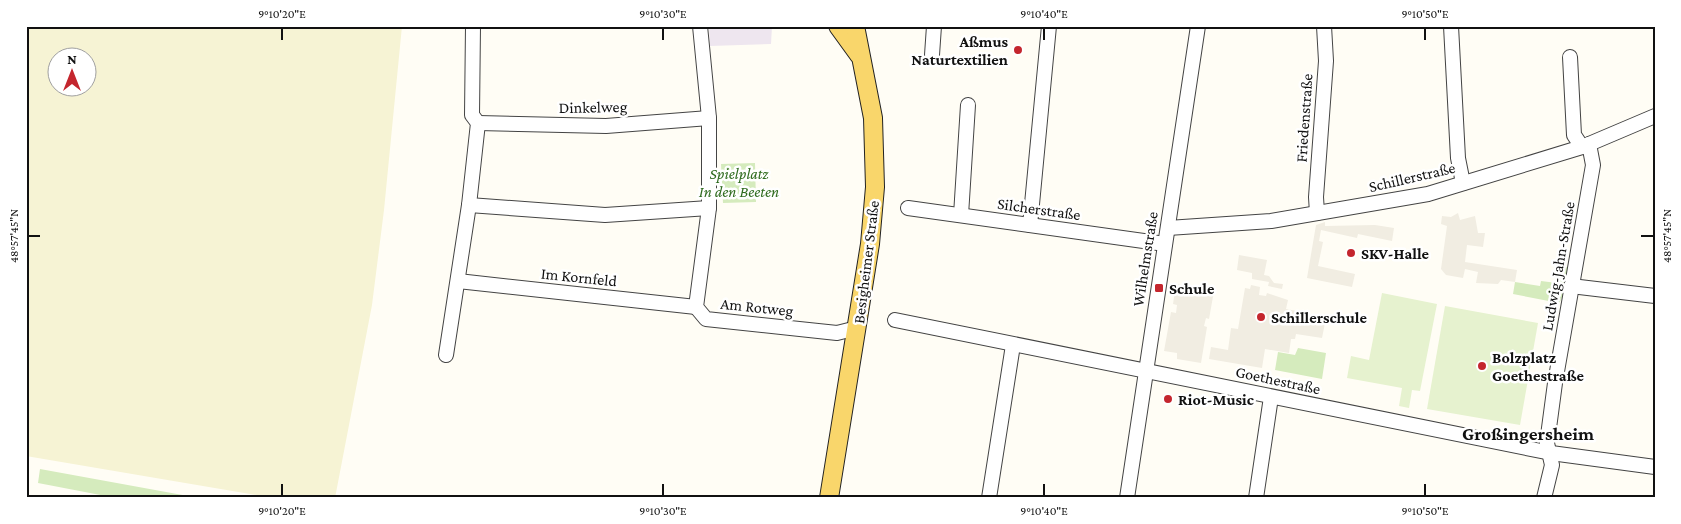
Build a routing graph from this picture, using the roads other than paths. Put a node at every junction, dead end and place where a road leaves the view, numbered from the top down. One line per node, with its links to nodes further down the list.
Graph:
1 (473, 26): 16 (street)
2 (700, 26): 15 (street, Am Rotweg)
3 (838, 26): 12 (main road)
4 (855, 26): 12 (main road, Besigheimer Straße)
5 (934, 26): 10 (street)
6 (1049, 26): 24 (street)
7 (1198, 26): 25 (street, Wilhelmstraße)
8 (1324, 26): 22 (street, Friedenstraße)
9 (1451, 26): 18 (street)
10 (932, 55)
11 (1570, 57): 17 (street, Ludwig-Jahn-Straße)
12 (861, 58): 32 (main road, Besigheimer Straße)
13 (968, 105): 23 (street)
14 (1655, 116): 17 (street, Schillerstraße)
15 (709, 118): 16 (street, Dinkelweg); 20 (street, Am Rotweg)
16 (478, 123): 19 (street)
17 (1582, 147): 18 (street, Schillerstraße); 28 (street, Ludwig-Jahn-Straße)
18 (1463, 183): 22 (street, Schillerstraße)
19 (469, 206): 20 (street); 27 (street)
20 (709, 208): 30 (street, Am Rotweg)
21 (908, 208): 23 (street, Silcherstraße)
22 (1316, 213): 25 (street, Schillerstraße)
23 (961, 215): 24 (street, Silcherstraße)
24 (1030, 226): 26 (street, Silcherstraße)
25 (1168, 228): 26 (street, Wilhelmstraße)
26 (1165, 244): 35 (street, Wilhelmstraße)
27 (458, 281): 30 (street, Im Kornfeld); 34 (street)
28 (1571, 286): 29 (street); 37 (street, Ludwig-Jahn-Straße)
29 (1655, 296)
30 (696, 307): 32 (street, Am Rotweg)
31 (895, 320): 33 (street, Goethestraße)
32 (858, 328): 39 (main road, Besigheimer Straße)
33 (1013, 345): 35 (street, Goethestraße); 40 (street)
34 (446, 355)
35 (1146, 372): 36 (street, Goethestraße); 41 (street, Wilhelmstraße)
36 (1271, 397): 37 (street, Goethestraße); 42 (street)
37 (1551, 453): 38 (street, Goethestraße); 43 (street, Ludwig-Jahn-Straße)
38 (1655, 466)
39 (830, 498)
40 (989, 498)
41 (1127, 498)
42 (1256, 498)
43 (1544, 498)

